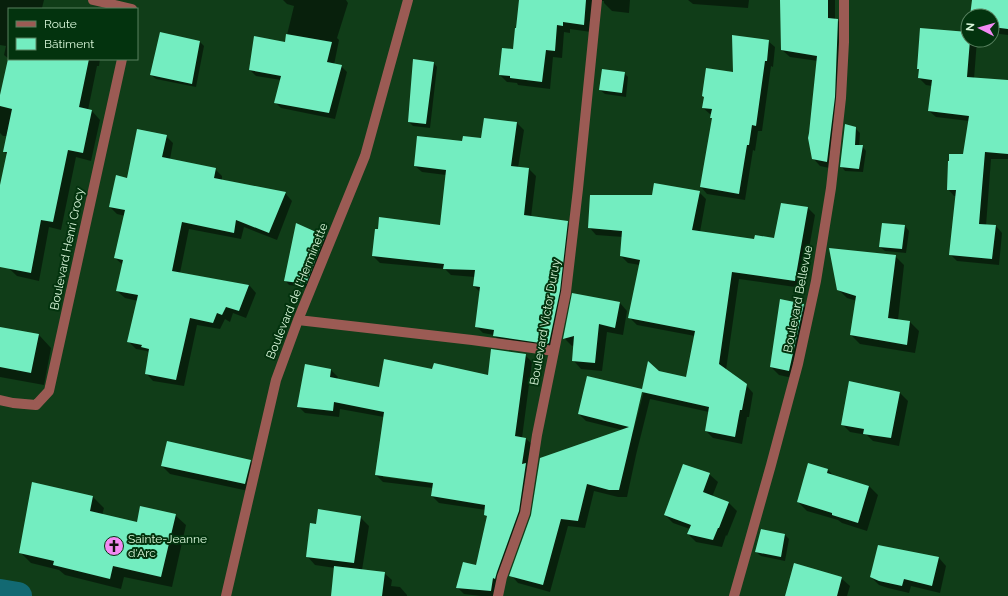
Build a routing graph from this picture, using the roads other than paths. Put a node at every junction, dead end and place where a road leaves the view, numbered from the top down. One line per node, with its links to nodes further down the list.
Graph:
1 (93, 0): 5 (street)
2 (408, 0): 7 (street, Boulevard de l'Herminette)
3 (597, 0): 8 (street, Boulevard Victor Duruy)
4 (844, 0): 12 (street, Boulevard Bellevue)
5 (129, 8)
6 (122, 60): 9 (street, Boulevard Henri Crocy)
7 (298, 320): 8 (street); 10 (street, Boulevard de l'Herminette)
8 (554, 351): 11 (street, Boulevard Victor Duruy)
9 (0, 400)
10 (226, 596)
11 (498, 596)
12 (734, 596)

